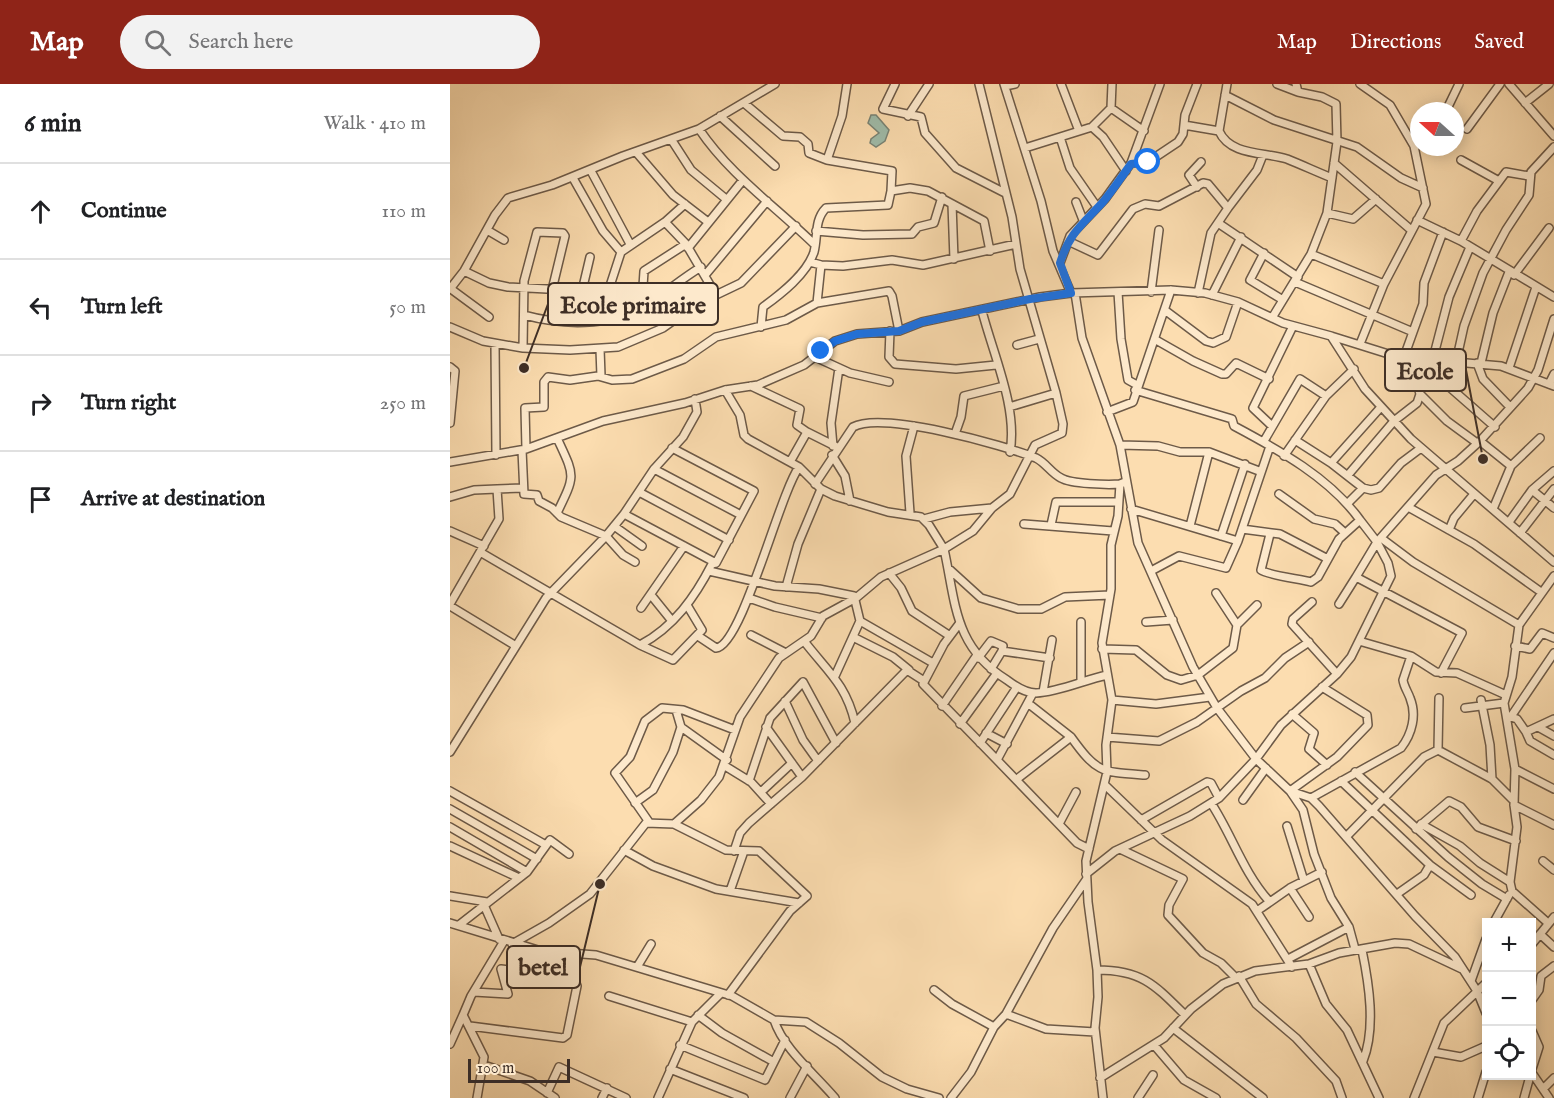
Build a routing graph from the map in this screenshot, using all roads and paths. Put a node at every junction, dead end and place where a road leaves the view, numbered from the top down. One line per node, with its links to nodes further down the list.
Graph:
1 (775, 84): 25 (street)
2 (847, 84): 47 (street)
3 (895, 84): 29 (street)
4 (930, 84): 29 (street)
5 (979, 84): 63 (street)
6 (1015, 84): 20 (street)
7 (1061, 84): 34 (street)
8 (1112, 84): 27 (street)
9 (1160, 84): 35 (street)
10 (1197, 84): 30 (street)
11 (1227, 84): 23 (street)
12 (1277, 84): 21 (street)
13 (1296, 84): 21 (street)
14 (1360, 84): 22 (street)
15 (1378, 84): 22 (street)
16 (1459, 84): 24 (street)
17 (1500, 84): 33 (street)
18 (1509, 84): 26 (street)
19 (1550, 84): 26 (street)
20 (1005, 85): 43 (street)
21 (1298, 92): 40 (street)
22 (1374, 92): 41 (street)
23 (1225, 96): 36 (street); 40 (street)
24 (1450, 102)
25 (744, 103): 28 (street); 47 (street)
26 (1525, 103): 37 (street)
27 (1111, 108): 31 (street); 35 (street)
28 (720, 116): 32 (street); 52 (street)
29 (908, 116): 63 (street)
30 (1184, 125): 36 (street); 51 (street)
31 (1092, 127): 34 (street); 54 (street)
32 (699, 129): 39 (street); 58 (street)
33 (1467, 129)
34 (1079, 131): 38 (street)
35 (1144, 131): 51 (street)
36 (1219, 131): 45 (street)
37 (1552, 131)
38 (1060, 137): 43 (street); 71 (street)
39 (671, 139): 44 (street); 65 (street)
40 (1337, 142): 50 (street); 61 (street)
41 (1410, 143)
42 (1554, 147): 55 (street)
43 (1025, 148): 103 (street)
44 (636, 152): 53 (street); 69 (street)
45 (1263, 155): 57 (street); 72 (street)
46 (1416, 156): 61 (street)
47 (827, 160): 62 (street)
48 (1461, 160): 59 (street)
49 (1201, 162): 60 (street)
50 (1334, 163): 57 (street); 66 (street)
51 (1131, 164): 54 (street)
52 (775, 166)
53 (591, 171): 56 (street); 90 (street)
54 (1126, 171): 71 (street)
55 (1529, 176): 59 (street); 101 (street)
56 (573, 178): 82 (street); 96 (street)
57 (1332, 178): 73 (street)
58 (743, 180): 65 (street); 67 (street)
59 (1499, 181): 89 (street)
60 (1197, 187): 72 (street); 88 (street)
61 (1423, 188): 75 (street)
62 (891, 191): 64 (street); 84 (street)
63 (1005, 193): 92 (street)
64 (942, 197): 70 (street); 84 (street)
65 (726, 199): 77 (street)
66 (1376, 199): 73 (street); 81 (street)
67 (767, 201): 79 (street); 108 (street)
68 (1076, 202): 74 (street)
69 (685, 204): 76 (street); 77 (street)
70 (952, 204): 95 (street); 100 (street)
71 (1098, 207): 74 (street)
72 (1228, 208): 78 (street)
73 (1327, 213): 98 (street)
74 (1083, 220): 88 (street)
75 (1417, 220): 81 (street); 85 (street)
76 (665, 222): 90 (street); 93 (street)
77 (708, 222): 93 (street)
78 (1218, 223): 86 (street); 121 (street)
79 (796, 226): 91 (street); 122 (street)
80 (1549, 228): 107 (street)
81 (1410, 229): 110 (street)
82 (487, 230): 87 (street); 106 (street)
83 (1160, 230): 119 (street)
84 (816, 231): 91 (street)
85 (1443, 232): 89 (street); 142 (street)
86 (1241, 237): 97 (street); 123 (street)
87 (504, 240)
88 (1068, 241): 103 (street)
89 (1461, 241): 94 (street)
90 (630, 244): 96 (street)
91 (815, 244): 102 (street)
92 (1016, 244): 95 (street); 125 (street)
93 (687, 246): 105 (street); 129 (street)
94 (1470, 247): 101 (street); 154 (street)
95 (990, 250): 100 (street)
96 (621, 252): 117 (street)
97 (1264, 253): 109 (street); 126 (street)
98 (1311, 254): 109 (street); 110 (street)
99 (590, 257): 116 (street)
100 (954, 259): 104 (street)
101 (1491, 259): 107 (street); 155 (street)
102 (810, 262): 104 (street); 137 (street)
103 (1060, 263): 120 (street)
104 (821, 266): 128 (street)
105 (701, 267): 108 (street); 129 (street)
106 (464, 272): 112 (street); 113 (street)
107 (1512, 273): 111 (street); 156 (street)
108 (706, 274): 122 (street)
109 (1297, 280): 126 (street); 132 (street)
110 (1384, 284): 132 (street)
111 (1536, 287): 124 (street); 160 (street)
112 (524, 288): 114 (street); 114 (street); 133 (street)
113 (450, 289): 134 (street)
114 (552, 290): 116 (street)
115 (1171, 290): 119 (street); 121 (street); 131 (street)
116 (582, 291): 117 (street)
117 (608, 292): 129 (street)
118 (1118, 292): 119 (street); 120 (street); 170 (street)
119 (1151, 292)
120 (1073, 293): 125 (street); 179 (street)
121 (1198, 293): 123 (street)
122 (716, 295): 150 (street)
123 (1212, 295): 127 (street)
124 (1554, 297)
125 (1030, 299): 130 (street); 144 (street)
126 (1283, 300): 135 (street)
127 (1238, 302): 131 (street); 135 (street)
128 (818, 303): 137 (street); 140 (street)
129 (642, 304): 133 (street)
130 (982, 311): 140 (street); 157 (street)
131 (1166, 311): 145 (street)
132 (1372, 314): 142 (street); 147 (street)
133 (524, 315): 149 (street)
134 (489, 317)
135 (1272, 318): 138 (street)
136 (1554, 318): 165 (street)
137 (761, 327): 163 (street)
138 (1293, 327): 143 (street); 164 (street)
139 (451, 328): 146 (street)
140 (899, 331): 141 (street)
141 (890, 332): 151 (street); 157 (street)
142 (1413, 332): 152 (street)
143 (1331, 336): 147 (street); 161 (street)
144 (1039, 339): 148 (street); 172 (street)
145 (1156, 340): 164 (street); 170 (street)
146 (495, 344): 149 (street); 199 (street)
147 (1360, 344): 152 (street)
148 (1017, 345)
149 (523, 348): 150 (street)
150 (600, 349): 163 (street)
151 (815, 357): 159 (street); 168 (street)
152 (1404, 357): 153 (street)
153 (1418, 357): 154 (street); 173 (street)
154 (1431, 358): 155 (street); 184 (street)
155 (1456, 362): 156 (street)
156 (1479, 363): 160 (street); 178 (street)
157 (996, 365): 169 (street)
158 (450, 367): 181 (street)
159 (839, 368): 166 (street); 193 (street)
160 (1509, 368): 165 (street)
161 (1354, 369): 174 (street); 177 (street)
162 (1554, 374): 167 (street)
163 (601, 376): 196 (street)
164 (1269, 379): 183 (street)
165 (1535, 379): 167 (street); 178 (street)
166 (889, 382)
167 (1552, 385)
168 (751, 386): 171 (street); 185 (street)
169 (1004, 386): 176 (street); 186 (street)
170 (1136, 388): 179 (street); 191 (street)
171 (725, 390): 175 (street); 204 (street)
172 (1056, 393): 176 (street); 201 (street)
173 (1420, 394): 180 (street); 190 (street)
174 (1326, 396): 183 (street); 189 (street)
175 (695, 399): 187 (street); 194 (street)
176 (1009, 407): 197 (street)
177 (1382, 407): 180 (street); 205 (street)
178 (1510, 407): 184 (street)
179 (1107, 412): 192 (street)
180 (1394, 421): 195 (street); 213 (street)
181 (450, 423)
182 (914, 426): 186 (street); 193 (street); 235 (street)
183 (1272, 426): 191 (street)
184 (1495, 427): 190 (street)
185 (807, 432): 193 (street); 204 (street)
186 (955, 434): 197 (street)
187 (557, 438): 196 (street); 234 (street)
188 (1540, 438): 207 (street)
189 (1295, 440): 202 (street); 205 (street)
190 (1478, 442): 207 (street); 209 (street)
191 (1267, 443): 202 (street); 211 (street)
192 (1120, 445): 198 (street); 214 (street)
193 (836, 447): 200 (street)
194 (672, 448): 210 (street); 237 (street)
195 (1421, 448): 209 (street); 217 (street)
196 (524, 449): 199 (street); 216 (street)
197 (1010, 452): 201 (street)
198 (1209, 453): 206 (street); 244 (street)
199 (496, 455): 203 (street)
200 (832, 455): 215 (street); 226 (street)
201 (1029, 456): 214 (street); 230 (street)
202 (1284, 456): 228 (street)
203 (450, 462)
204 (790, 462): 208 (street)
205 (1331, 463): 213 (street)
206 (1245, 464): 211 (street); 253 (street)
207 (1511, 466): 233 (street)
208 (799, 467): 215 (street); 272 (street)
209 (1446, 468): 223 (street); 229 (street)
210 (654, 469): 221 (street); 237 (street)
211 (1259, 471): 245 (street)
212 (1554, 471): 220 (street)
213 (1348, 475): 217 (street)
214 (1123, 483): 227 (street); 231 (street)
215 (818, 487): 226 (street); 273 (street)
216 (523, 488): 218 (street); 234 (street)
217 (1363, 488): 228 (street)
218 (497, 489): 224 (street); 259 (street)
219 (1554, 489): 225 (street)
220 (1532, 490): 225 (street); 240 (street)
221 (639, 492): 236 (street); 254 (street)
222 (1279, 494): 249 (street)
223 (1474, 494): 233 (street); 246 (street)
224 (450, 497)
225 (1543, 500): 232 (street); 250 (street)
226 (850, 501): 235 (street)
227 (1118, 502): 242 (street); 248 (street)
228 (1348, 503): 239 (street)
229 (1408, 507): 246 (street); 255 (street)
230 (992, 508): 238 (street); 260 (street)
231 (1131, 508): 244 (street); 268 (street)
232 (1554, 508)
233 (1493, 509): 240 (street)
234 (557, 513): 252 (street)
235 (910, 513): 238 (street)
236 (624, 514): 243 (street); 258 (street)
237 (741, 515): 254 (street)
238 (924, 519): 260 (street)
239 (1360, 520): 249 (street); 255 (street)
240 (1509, 522): 250 (street)
241 (1024, 524): 242 (street)
242 (1051, 525): 248 (street)
243 (614, 526): 252 (street); 257 (street)
244 (1190, 526): 253 (street)
245 (1242, 529): 251 (street); 256 (street)
246 (1449, 530): 275 (street)
247 (450, 531): 259 (street)
248 (1113, 531): 279 (street)
249 (1345, 533): 262 (street)
250 (1520, 533): 263 (street)
251 (1270, 534): 262 (street); 262 (street)
252 (606, 536): 264 (street); 277 (street)
253 (1221, 536): 256 (street)
254 (729, 540): 265 (street)
255 (1379, 540): 271 (street); 274 (street); 296 (street)
256 (1238, 541): 268 (street)
257 (642, 546)
258 (684, 546): 265 (street); 278 (street)
259 (482, 549): 277 (street); 284 (street)
260 (944, 549): 266 (street); 269 (street)
261 (1554, 550): 263 (street)
262 (1328, 559)
263 (1552, 560)
264 (634, 562)
265 (716, 563): 267 (street)
266 (948, 568): 279 (street); 294 (street)
267 (709, 571): 272 (street); 285 (street)
268 (1151, 571): 289 (street)
269 (889, 573): 281 (street); 299 (street)
270 (1554, 576): 275 (street)
271 (1356, 577): 274 (street); 283 (street)
272 (755, 581): 273 (street); 280 (street)
273 (786, 587): 281 (street)
274 (1385, 591): 304 (street); 319 (street)
275 (1541, 592): 296 (street)
276 (1216, 593): 295 (street)
277 (550, 594): 306 (street); 307 (street)
278 (651, 595): 287 (street); 290 (street)
279 (1110, 595): 309 (street)
280 (749, 598): 288 (street); 298 (street)
281 (856, 598): 288 (street); 291 (street)
282 (1312, 603): 305 (street)
283 (1339, 604)
284 (450, 605): 307 (street)
285 (687, 605): 290 (street); 298 (street)
286 (1257, 605): 295 (street)
287 (641, 608)
288 (822, 618): 303 (street)
289 (1173, 620): 293 (street); 322 (street)
290 (672, 621): 306 (street)
291 (860, 621): 300 (street); 316 (street)
292 (1080, 622): 325 (street)
293 (1146, 622)
294 (959, 624): 299 (street); 313 (street)
295 (1237, 625): 322 (street)
296 (1519, 625): 308 (street)
297 (751, 635): 311 (street)
298 (698, 636): 306 (street)
299 (950, 636): 316 (street)
300 (855, 638): 317 (street); 323 (street)
301 (1554, 638): 308 (street)
302 (1052, 640): 315 (street)
303 (804, 641): 311 (street); 323 (street)
304 (1359, 641): 314 (street); 320 (street)
305 (1309, 642): 320 (street); 338 (street)
306 (640, 645)
307 (516, 646): 359 (street)
308 (1515, 646): 332 (street)
309 (1102, 649): 321 (street); 322 (street)
310 (1002, 651): 313 (street); 315 (street); 318 (street)
311 (786, 653): 349 (street)
312 (1554, 653): 342 (street)
313 (977, 656): 318 (street); 337 (street)
314 (1411, 656): 319 (street); 370 (street)
315 (1050, 658): 328 (street)
316 (933, 663): 324 (street)
317 (909, 670): 324 (street); 344 (street)
318 (994, 671): 326 (street); 345 (street)
319 (1441, 673): 332 (street)
320 (1337, 674): 327 (street)
321 (1107, 675): 325 (street); 333 (street)
322 (1198, 675): 330 (street)
323 (835, 676): 344 (street)
324 (924, 681): 337 (street)
325 (1081, 681): 328 (street)
326 (1017, 687): 329 (street); 351 (street)
327 (1322, 687): 341 (street); 366 (street)
328 (1043, 692): 329 (street)
329 (1033, 693): 336 (street)
330 (1210, 697): 333 (street); 338 (street)
331 (1439, 698): 358 (street)
332 (1505, 699): 335 (street); 342 (street)
333 (1112, 700): 354 (street)
334 (785, 701): 347 (street); 355 (street); 362 (street)
335 (1481, 703): 339 (street); 374 (street)
336 (1029, 704): 353 (street); 357 (street)
337 (942, 706): 345 (street)
338 (1217, 708): 354 (street); 361 (street)
339 (1465, 708)
340 (676, 710): 346 (street); 349 (street); 387 (street)
341 (1292, 714): 361 (street); 366 (street)
342 (1509, 716): 350 (street); 368 (street)
343 (1554, 719): 348 (street)
344 (855, 723): 355 (street)
345 (960, 724): 356 (street)
346 (681, 727): 364 (street); 387 (street)
347 (766, 727): 365 (street); 375 (street)
348 (1538, 727): 350 (street); 352 (street)
349 (735, 730): 364 (street)
350 (1526, 732): 360 (street)
351 (986, 733): 356 (street); 357 (street)
352 (1554, 736)
353 (1071, 737): 369 (street); 373 (street)
354 (1107, 737): 369 (street)
355 (836, 743): 362 (street)
356 (980, 743): 363 (street)
357 (1007, 744): 363 (street)
358 (1438, 750): 374 (street); 385 (street)
359 (450, 752)
360 (1554, 755)
361 (1256, 759): 367 (street); 383 (street)
362 (818, 760): 372 (street)
363 (997, 760): 373 (street)
364 (726, 763): 375 (street); 396 (street)
365 (792, 763): 372 (street); 381 (street)
366 (1327, 765): 380 (street)
367 (1266, 768): 380 (street); 386 (street)
368 (1515, 769): 378 (street); 389 (street)
369 (1107, 772): 371 (street); 377 (street)
370 (1355, 772): 376 (street); 385 (street)
371 (1145, 775)
372 (802, 777): 390 (street)
373 (1017, 779): 395 (street)
374 (1492, 779): 389 (street)
375 (749, 781): 381 (street)
376 (1341, 781): 384 (street); 392 (street)
377 (1105, 785): 393 (street); 406 (street)
378 (1554, 789)
379 (450, 791): 404 (street)
380 (1290, 791): 384 (street); 417 (street)
381 (761, 792): 390 (street)
382 (1076, 792): 395 (street)
383 (1219, 798): 388 (street); 393 (street)
384 (1311, 798): 402 (street)
385 (1385, 799): 392 (street); 400 (street)
386 (1243, 800)
387 (635, 803): 394 (street)
388 (1211, 803): 401 (street); 429 (street)
389 (1514, 803): 397 (street); 403 (street)
390 (771, 804): 410 (street)
391 (450, 809): 412 (street)
392 (1374, 810): 402 (street); 414 (street)
393 (1141, 820): 401 (street)
394 (649, 822): 396 (street); 408 (street)
395 (1060, 822): 406 (street)
396 (674, 824): 410 (street)
397 (1554, 825)
398 (1287, 826): 420 (street)
399 (450, 827): 416 (street)
400 (1418, 827): 403 (street); 421 (street); 428 (street)
401 (1153, 832): 407 (street); 432 (street)
402 (1346, 837): 425 (street)
403 (1516, 842): 421 (street)
404 (546, 845): 411 (street); 412 (street)
405 (450, 846): 419 (street)
406 (1089, 849): 418 (street)
407 (1120, 849): 418 (street); 457 (street)
408 (624, 850): 423 (street); 443 (street)
409 (744, 850): 410 (street); 423 (street); 431 (street)
410 (734, 851)
411 (568, 854)
412 (537, 860): 416 (street)
413 (1543, 861): 415 (street)
414 (1430, 865): 425 (street); 426 (street)
415 (1554, 870)
416 (527, 872): 419 (street)
417 (1322, 872): 420 (street); 439 (street)
418 (1086, 877): 456 (street); 467 (street)
419 (519, 878): 430 (street)
420 (1304, 881): 422 (street)
421 (1510, 882): 424 (street)
422 (1290, 888): 429 (street); 434 (street)
423 (730, 891): 431 (street)
424 (1512, 891): 428 (street); 437 (street)
425 (1397, 894): 455 (street)
426 (1471, 895)
427 (450, 896): 430 (street)
428 (1507, 899): 435 (street)
429 (1269, 901): 432 (street)
430 (486, 903): 438 (street); 442 (street)
431 (799, 903): 463 (street)
432 (1257, 911): 448 (street)
433 (1554, 916): 437 (street)
434 (1309, 917)
435 (1496, 918)
436 (450, 923): 438 (street)
437 (1548, 923): 440 (street)
438 (459, 925): 442 (street)
439 (1349, 927): 446 (street); 448 (street)
440 (1540, 934): 441 (street); 445 (street)
441 (1536, 939)
442 (501, 940): 443 (street); 449 (street)
443 (512, 944): 453 (street)
444 (651, 944): 453 (street)
445 (1554, 947)
446 (1358, 950): 450 (street); 455 (street); 485 (street)
447 (1482, 950): 458 (street)
448 (1288, 959): 452 (street)
449 (492, 963): 454 (street); 462 (street)
450 (1309, 964): 452 (street); 485 (street)
451 (1554, 966): 464 (street)
452 (1292, 967): 457 (street)
453 (637, 968): 463 (street)
454 (501, 969): 462 (street); 473 (street)
455 (1462, 969): 458 (street)
456 (1097, 970): 470 (street); 476 (street)
457 (1237, 976): 470 (street); 514 (street)
458 (1471, 981): 461 (street)
459 (1482, 987): 461 (street)
460 (934, 990): 474 (street)
461 (1477, 991): 466 (street); 483 (street)
462 (474, 992): 468 (street)
463 (724, 994): 469 (street); 471 (street)
464 (1536, 994)
465 (609, 996): 472 (street)
466 (1482, 1004)
467 (1006, 1014): 474 (street); 476 (street)
468 (464, 1015): 473 (street); 479 (street)
469 (698, 1015): 472 (street); 486 (street)
470 (1185, 1015): 475 (street)
471 (774, 1020): 477 (street); 509 (street)
472 (692, 1022): 480 (street)
473 (470, 1026): 487 (street)
474 (994, 1027): 510 (street)
475 (1173, 1028): 481 (street); 513 (street)
476 (1095, 1032): 491 (street)
477 (785, 1040): 486 (street); 488 (street)
478 (1536, 1040): 484 (street)
479 (450, 1044)
480 (680, 1045): 486 (street); 489 (street)
481 (1154, 1045): 491 (street); 499 (street)
482 (1482, 1048): 483 (street)
483 (1432, 1052): 516 (street)
484 (1536, 1057)
485 (1363, 1061): 515 (street)
486 (774, 1062)
487 (484, 1065): 498 (street); 501 (street)
488 (807, 1066): 507 (street); 508 (street)
489 (670, 1069): 505 (street); 506 (street)
490 (1153, 1075): 511 (street)
491 (1100, 1078): 500 (street)
492 (1554, 1078): 497 (street)
493 (1484, 1080): 517 (street)
494 (1529, 1080): 518 (street)
495 (1536, 1080): 497 (street)
496 (607, 1088): 498 (street); 503 (street); 504 (street)
497 (1543, 1089): 519 (street)
498 (546, 1093): 502 (street)
499 (1204, 1096): 512 (street)
500 (1100, 1097)
501 (477, 1098)
502 (555, 1098)
503 (602, 1098)
504 (626, 1098)
505 (658, 1098)
506 (744, 1098)
507 (790, 1098)
508 (835, 1098)
509 (939, 1098)
510 (951, 1098)
511 (1138, 1098)
512 (1216, 1098)
513 (1263, 1098)
514 (1342, 1098)
515 (1379, 1098)
516 (1414, 1098)
517 (1478, 1098)
518 (1524, 1098)
519 (1549, 1098)

